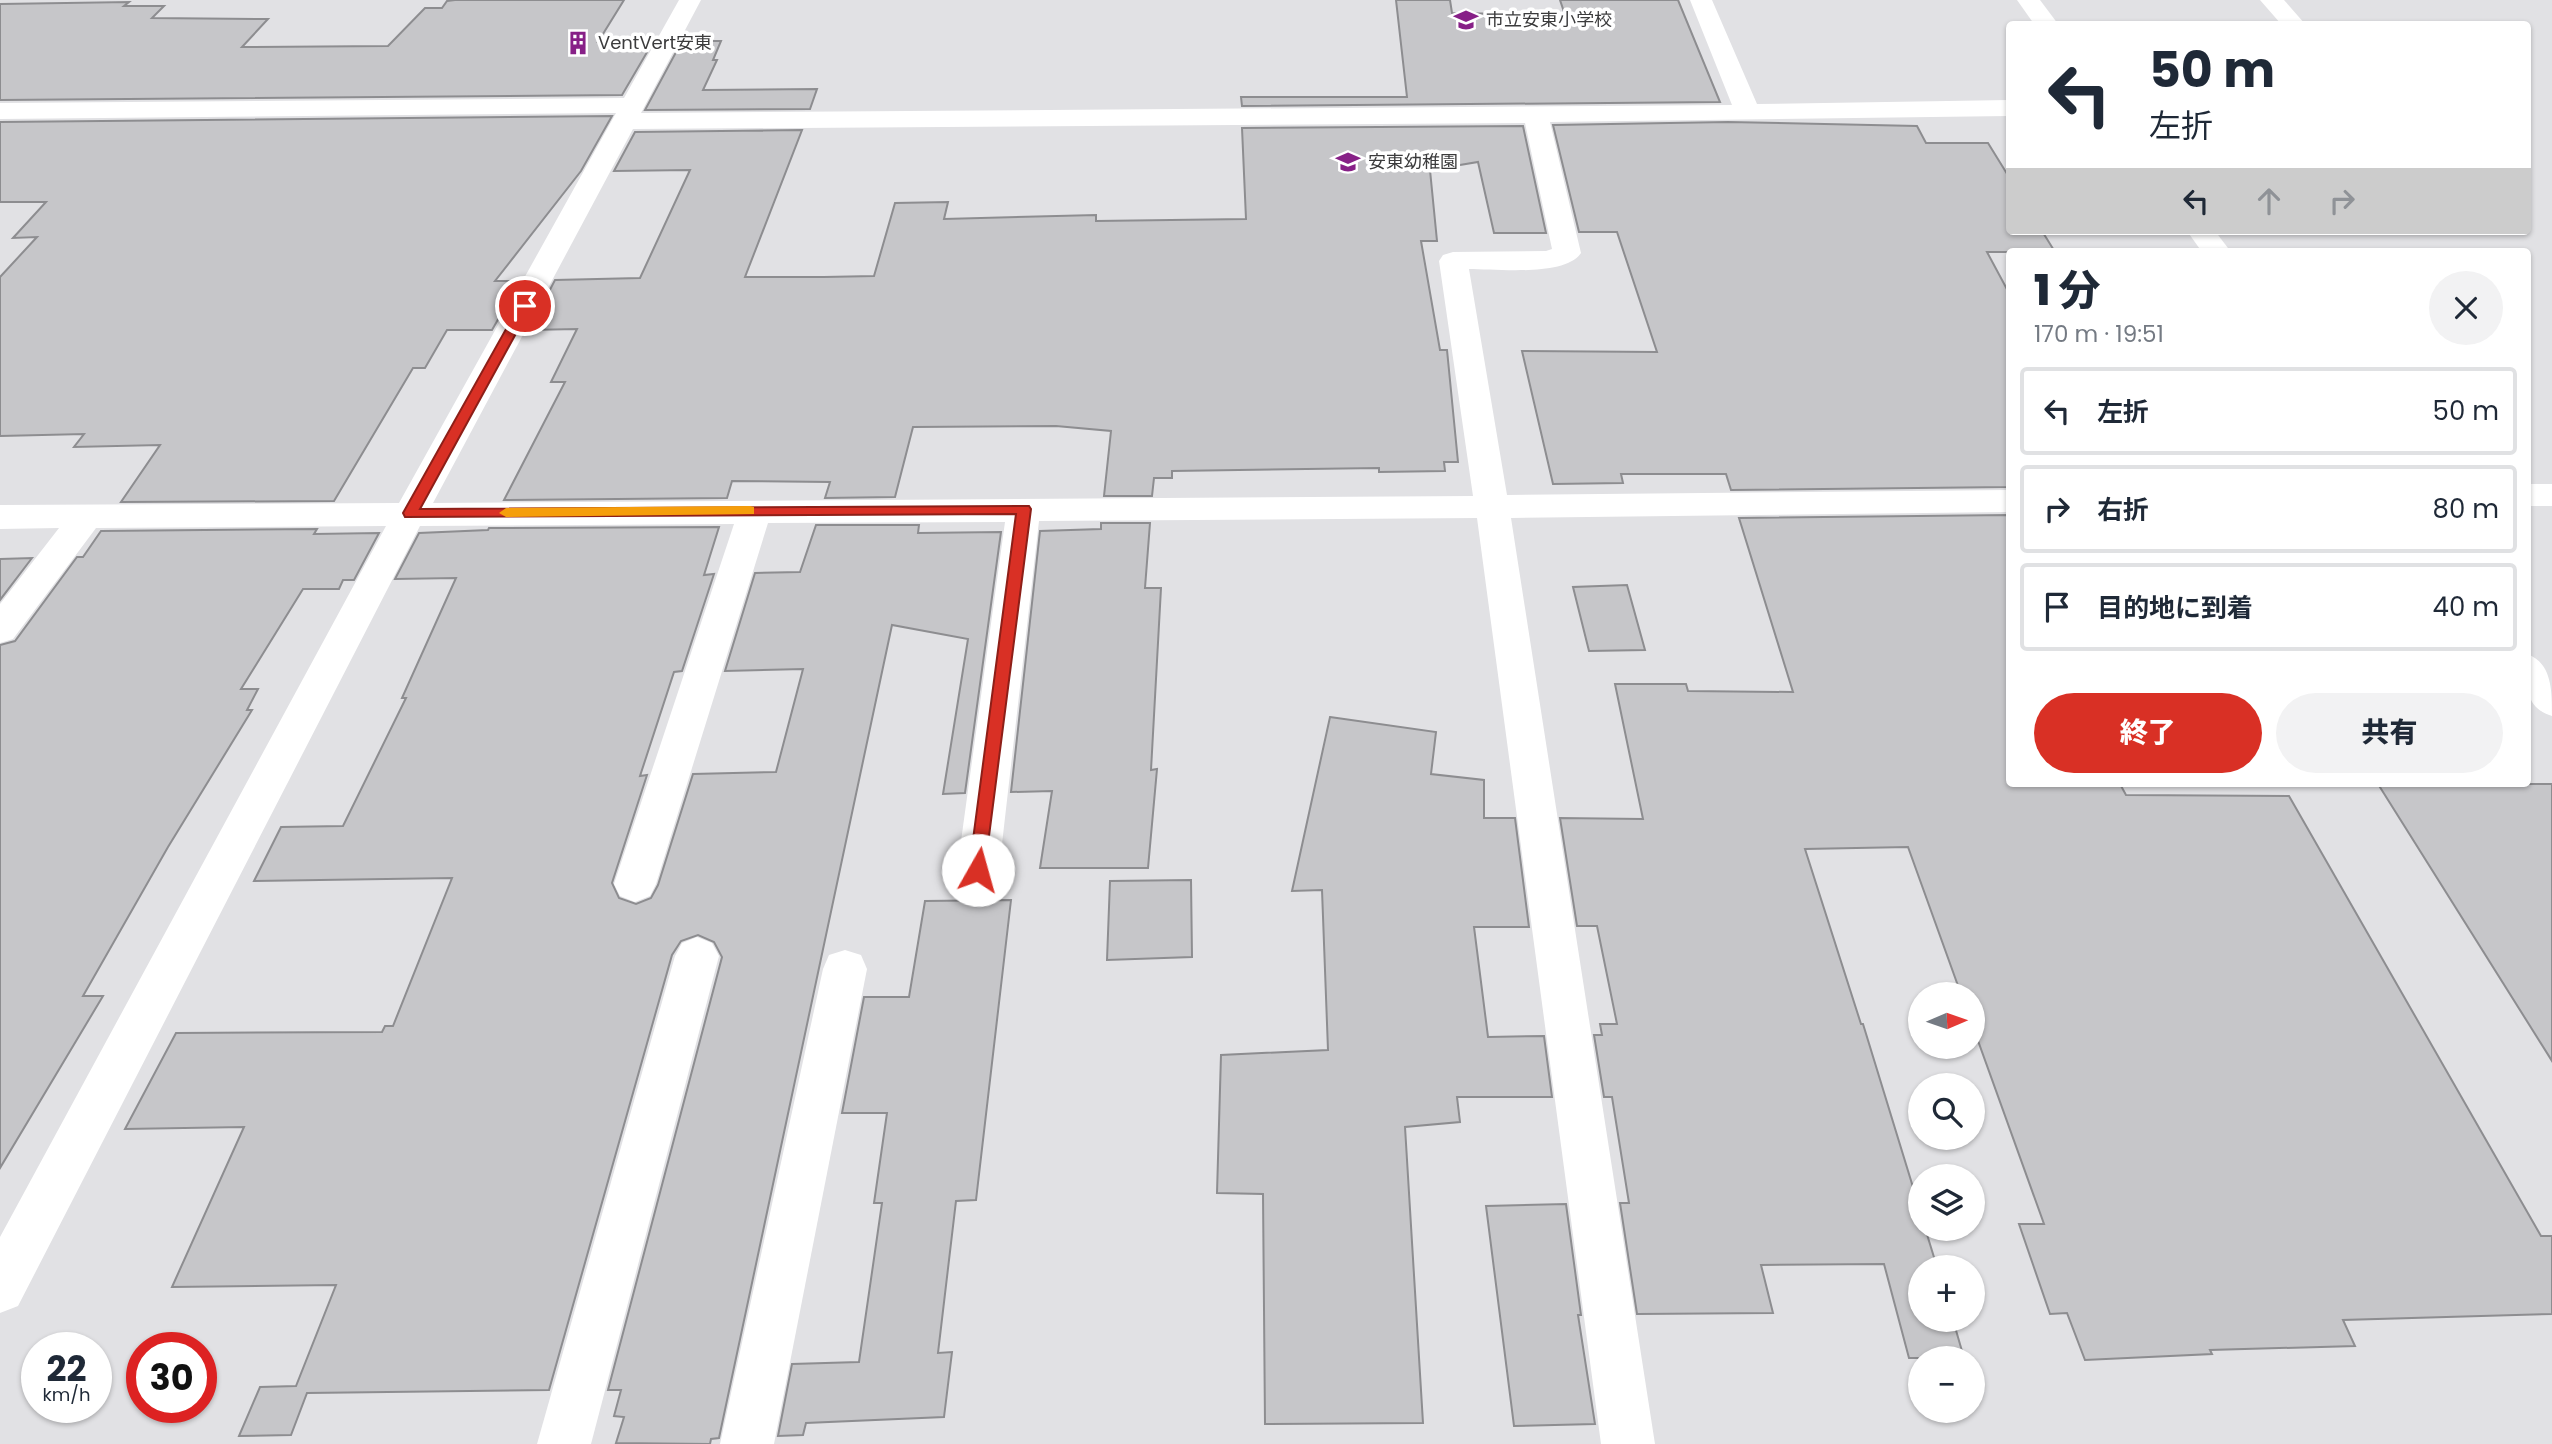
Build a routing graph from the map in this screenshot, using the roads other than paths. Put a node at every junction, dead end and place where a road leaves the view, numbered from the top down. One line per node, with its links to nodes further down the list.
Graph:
1 (690, 0): 10 (street)
2 (1700, 0): 9 (street)
3 (2028, 0): 5 (street)
4 (2271, 0): 6 (street)
5 (2044, 21)
6 (2290, 21)
7 (2006, 108): 9 (street)
8 (0, 111): 10 (street)
9 (1748, 112): 11 (street)
10 (631, 113): 11 (street); 18 (street)
11 (1536, 115): 15 (street)
12 (2531, 495): 13 (street)
13 (2552, 495)
14 (2006, 501): 15 (street)
15 (1492, 507): 16 (street); 31 (street)
16 (1024, 509): 17 (street); 24 (street)
17 (755, 510): 18 (street); 25 (street)
18 (410, 513): 19 (street); 28 (street)
19 (87, 516): 20 (street); 21 (street)
20 (0, 517)
21 (0, 631)
22 (2531, 673): 23 (street)
23 (2552, 702)
24 (978, 870)
25 (635, 884)
26 (697, 956): 29 (street)
27 (845, 969): 30 (street)
28 (0, 1288)
29 (564, 1444)
30 (747, 1444)
31 (1628, 1444)

